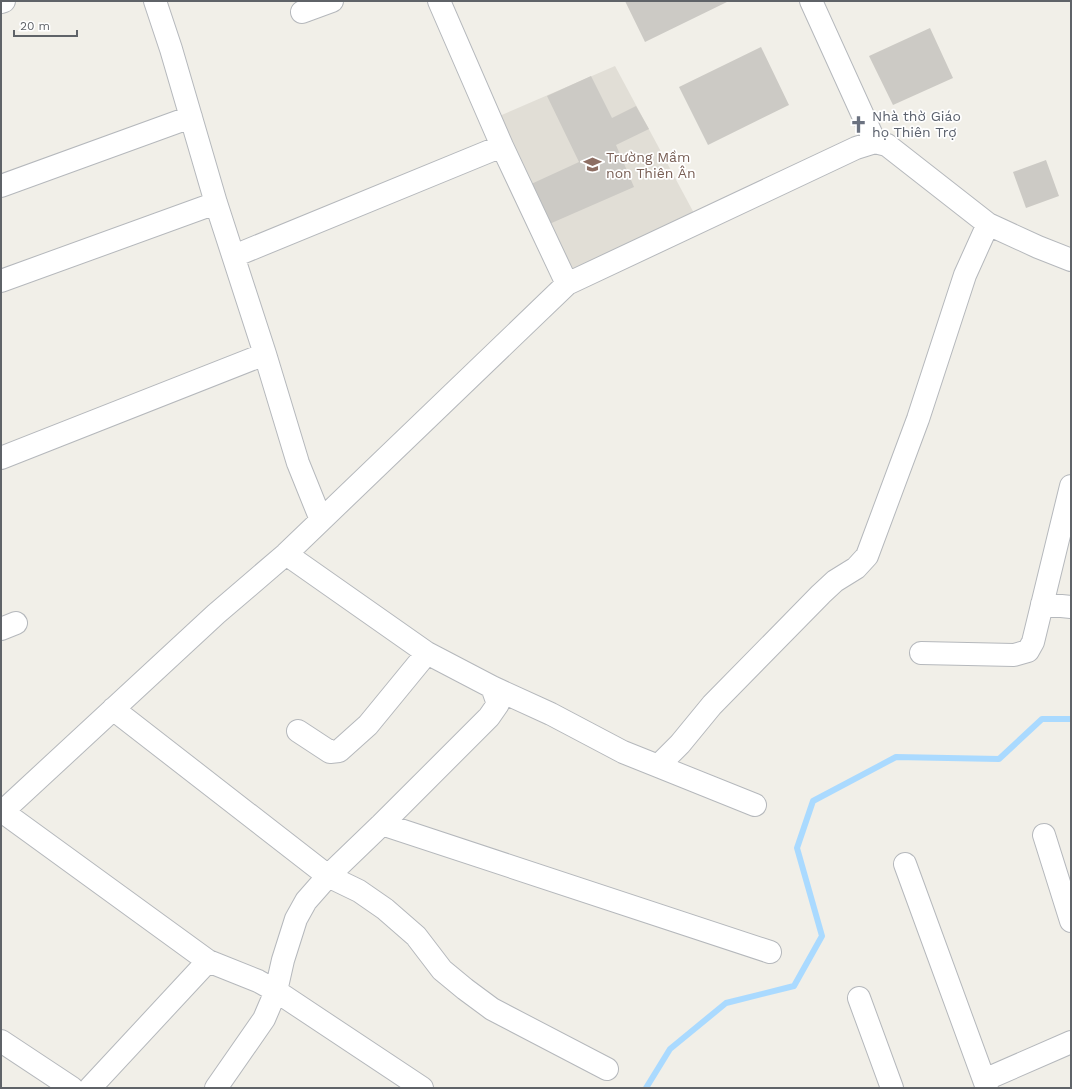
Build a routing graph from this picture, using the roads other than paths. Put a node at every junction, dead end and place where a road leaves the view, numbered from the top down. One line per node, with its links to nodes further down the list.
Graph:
1 (155, 1): 6 (street)
2 (332, 1): 5 (street)
3 (439, 1): 8 (street)
4 (811, 1): 7 (street)
5 (302, 12)
6 (191, 117): 9 (street); 10 (street)
7 (875, 142): 11 (street); 15 (street)
8 (502, 146): 12 (street); 15 (street)
9 (1, 186)
10 (216, 203): 12 (street); 14 (street)
11 (988, 224): 13 (street); 28 (street)
12 (234, 256): 16 (street)
13 (1071, 260)
14 (1, 281)
15 (567, 284): 19 (street)
16 (265, 354): 17 (street); 19 (street)
17 (1, 458)
18 (1071, 486): 21 (street)
19 (322, 520): 20 (street)
20 (286, 554): 23 (street); 26 (street)
21 (1042, 604): 22 (street); 24 (street)
22 (1071, 607)
23 (427, 653): 25 (street); 27 (street)
24 (921, 653)
25 (492, 687): 28 (street); 31 (street)
26 (113, 709): 30 (street); 34 (street)
27 (298, 731)
28 (658, 766): 29 (street)
29 (756, 805)
30 (2, 813): 37 (street)
31 (382, 824): 34 (street); 36 (street)
32 (1044, 835): 35 (street)
33 (905, 864): 43 (street)
34 (328, 876): 38 (street); 42 (street)
35 (1071, 921)
36 (770, 952)
37 (208, 961): 38 (street); 45 (street)
38 (276, 991): 46 (street); 47 (street)
39 (859, 998): 48 (street)
40 (1, 1041): 44 (street)
41 (1071, 1042): 43 (street)
42 (607, 1069)
43 (985, 1084)
44 (72, 1088)
45 (90, 1088)
46 (216, 1088)
47 (422, 1088)
48 (892, 1088)

